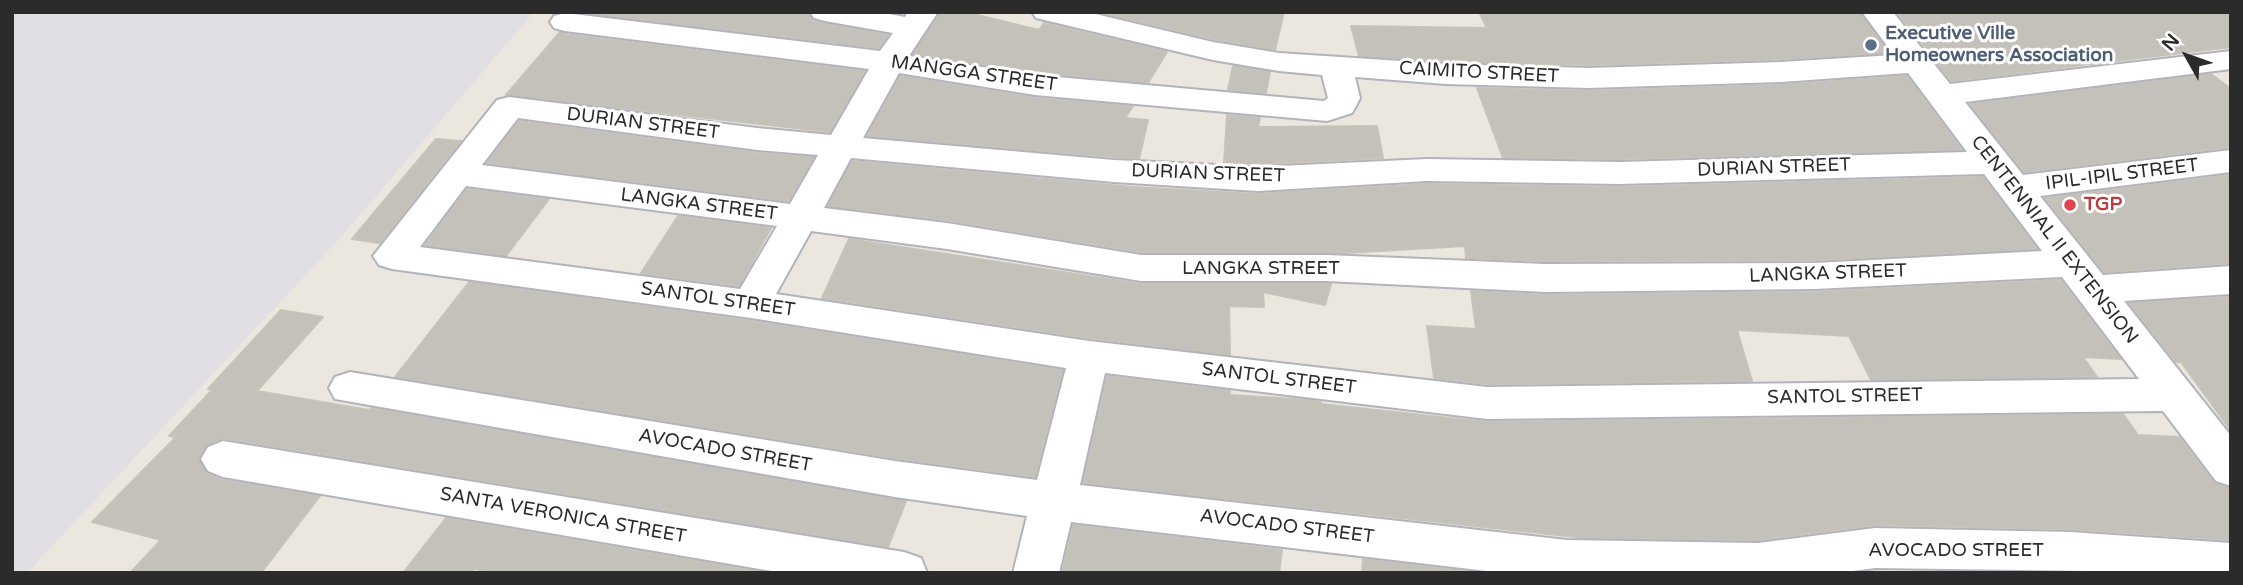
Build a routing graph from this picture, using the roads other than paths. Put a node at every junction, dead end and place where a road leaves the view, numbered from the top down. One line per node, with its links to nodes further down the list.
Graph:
1 (825, 12): 5 (street)
2 (1047, 12): 9 (street, CAIMITO STREET)
3 (1877, 12): 8 (street, CENTENNIAL II EXTENSION)
4 (569, 17): 7 (street, MANGGA STREET)
5 (918, 20): 7 (street)
6 (2231, 60): 10 (street)
7 (889, 62): 9 (street, MANGGA STREET); 11 (street)
8 (1916, 63): 9 (street, CAIMITO STREET); 10 (street, CENTENNIAL II EXTENSION)
9 (1336, 65)
10 (1941, 95): 14 (street, CENTENNIAL II EXTENSION)
11 (841, 145): 13 (street, DURIAN STREET); 14 (street, DURIAN STREET); 15 (street)
12 (2231, 161): 14 (street, IPIL-IPIL STREET)
13 (457, 173): 15 (street, LANGKA STREET); 18 (street, SANTOL STREET)
14 (2003, 175): 16 (street, CENTENNIAL II EXTENSION)
15 (802, 218): 16 (street, LANGKA STREET); 18 (street)
16 (2082, 276): 17 (street, LANGKA STREET); 21 (street, CENTENNIAL II EXTENSION)
17 (2231, 280)
18 (751, 304): 19 (street, SANTOL STREET)
19 (1089, 356): 21 (street, SANTOL STREET); 24 (street)
20 (350, 388): 24 (street, AVOCADO STREET)
21 (2174, 395): 22 (street, CENTENNIAL II EXTENSION)
22 (2225, 453)
23 (223, 459): 26 (street, SANTA VERONICA STREET)
24 (1055, 501): 25 (street, AVOCADO STREET); 27 (street)
25 (2231, 563)
26 (904, 573)
27 (1035, 573)

